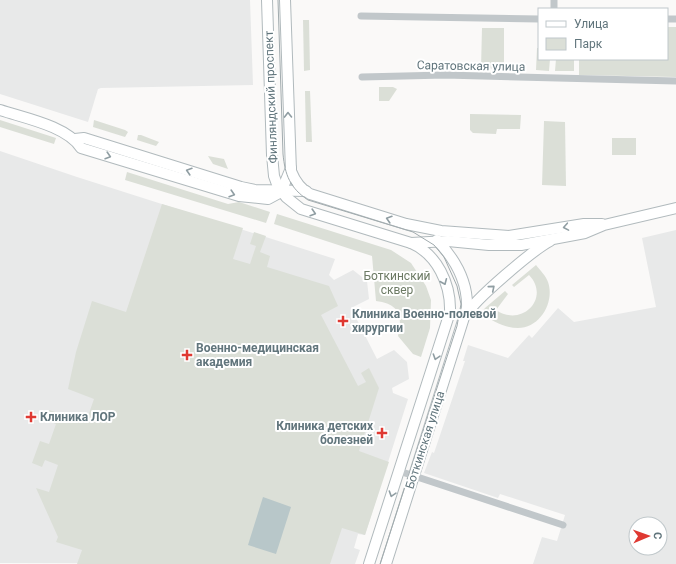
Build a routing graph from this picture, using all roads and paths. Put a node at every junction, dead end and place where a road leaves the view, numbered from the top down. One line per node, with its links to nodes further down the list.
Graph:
1 (267, 0): 9 (main road, Финляндский проспект)
2 (285, 0): 8 (main road, Финляндский проспект, one-way to 2)
3 (361, 16): 4 (street)
4 (538, 19)
5 (362, 77): 6 (street, Саратовская улица)
6 (676, 81)
7 (0, 110): 9 (main road)
8 (291, 168): 9 (main road); 10 (main road, Финляндский проспект)
9 (281, 192): 10 (main road); 17 (main road, one-way to 17)
10 (306, 192): 13 (main road, one-way to 10)
11 (676, 208): 12 (main road)
12 (604, 225): 14 (main road, one-way to 14); 15 (main road)
13 (427, 229): 14 (main road); 16 (main road)
14 (452, 232): 16 (main road)
15 (553, 240): 16 (main road); 19 (main road, one-way to 15)
16 (439, 242): 17 (main road); 18 (main road); 19 (main road)
17 (411, 243): 18 (main road)
18 (432, 258): 20 (main road, Боткинская улица, one-way to 20)
19 (465, 316): 21 (main road, Боткинская улица)
20 (399, 471): 21 (street); 23 (main road, Боткинская улица, one-way to 23)
21 (414, 476): 22 (street); 24 (main road, Боткинская улица)
22 (562, 525)
23 (369, 564)
24 (386, 564)

